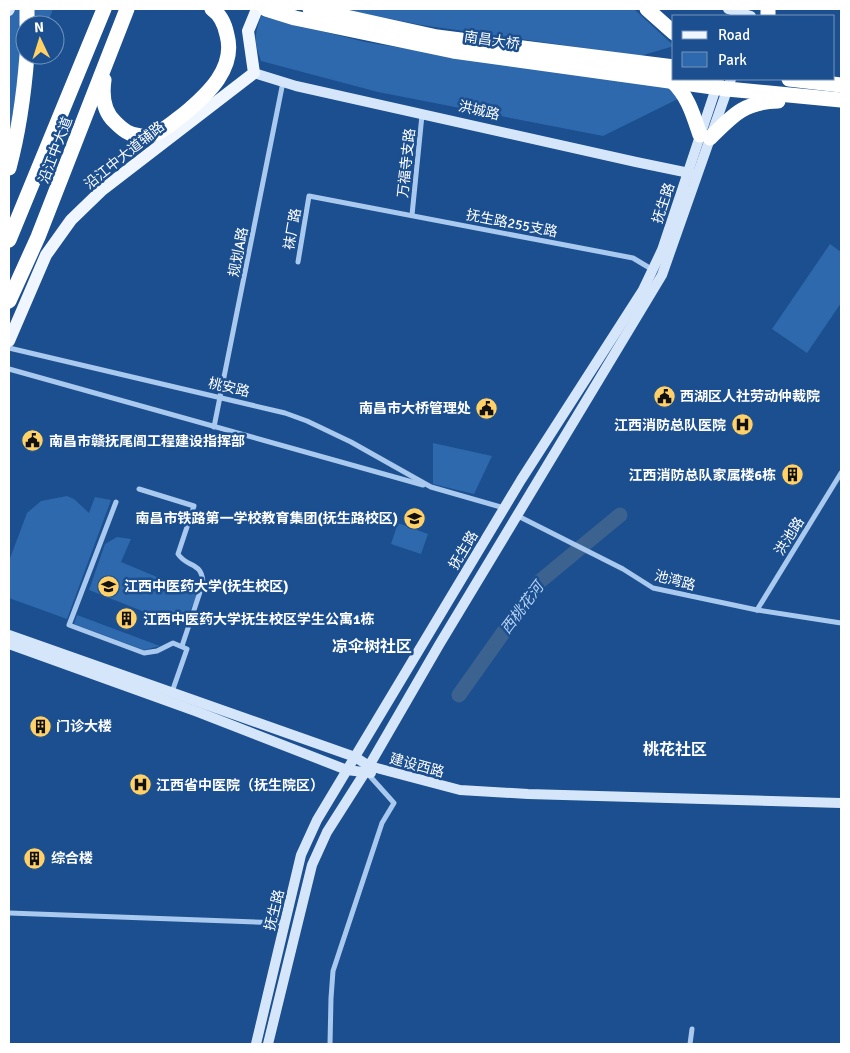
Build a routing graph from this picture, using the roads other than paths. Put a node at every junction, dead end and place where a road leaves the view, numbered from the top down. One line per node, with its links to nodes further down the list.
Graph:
1 (104, 9): 32 (highway, 沿江中大道)
2 (212, 9): 10 (highway)
3 (256, 9): 15 (main road)
4 (266, 9): 16 (highway, 南昌大桥)
5 (310, 9): 13 (highway, 南昌大桥)
6 (648, 9): 11 (highway)
7 (728, 9): 9 (main road)
8 (756, 9): 9 (main road)
9 (747, 14)
10 (124, 16): 35 (highway, 沿江中大道)
11 (672, 30)
12 (672, 55): 13 (highway)
13 (643, 64): 17 (highway, 南昌大桥)
14 (26, 65): 28 (highway)
15 (254, 73): 22 (main road, 洪城路); 36 (main road, 沿江中大道辅路)
16 (672, 74)
17 (672, 74)
18 (677, 80): 27 (highway)
19 (706, 80): 23 (highway, 南昌大桥)
20 (799, 80): 24 (highway)
21 (829, 80): 24 (highway)
22 (283, 82): 26 (main road, 洪城路); 39 (street, 规划A路)
23 (723, 83): 25 (highway); 27 (main road, 抚生路)
24 (841, 84)
25 (834, 100): 27 (highway)
26 (422, 114): 29 (main road, 洪城路); 31 (street, 万福寺支路)
27 (705, 137): 29 (main road, 抚生路)
28 (9, 168)
29 (692, 174): 34 (main road, 抚生路); 46 (main road, 抚生路)
30 (364, 206): 31 (street, 抚生路255支路); 33 (street, 袜厂路)
31 (412, 215): 34 (street, 抚生路255支路)
32 (9, 240)
33 (298, 262)
34 (654, 270): 45 (main road, 抚生路)
35 (9, 301)
36 (9, 340)
37 (9, 348): 39 (street, 桃安路)
38 (9, 369): 40 (street, 桃安路)
39 (220, 396): 40 (street, 规划A路); 42 (street, 桃安路)
40 (214, 426): 42 (street, 桃安路)
41 (841, 473): 47 (street, 洪池路)
42 (430, 488): 45 (street, 桃安路)
43 (139, 489): 51 (street)
44 (116, 502): 51 (street)
45 (504, 508): 53 (main road, 抚生路)
46 (518, 516): 47 (street, 池湾路); 54 (main road, 抚生路)
47 (757, 610): 48 (street, 池湾路)
48 (841, 623)
49 (9, 635): 52 (main road, 建设西路)
50 (9, 644): 55 (main road, 建设西路)
51 (182, 646): 52 (street)
52 (172, 692): 53 (main road, 建设西路)
53 (355, 757): 54 (main road, 建设西路); 55 (main road, 抚生路)
54 (368, 769): 55 (main road, 建设西路); 56 (main road, 建设西路); 57 (main road, 建设西路); 62 (main road, 抚生路); 63 (street)
55 (347, 770): 59 (main road, 抚生路)
56 (841, 804)
57 (841, 809)
58 (9, 913): 59 (street)
59 (285, 923): 61 (main road, 抚生路)
60 (692, 1029): 64 (street)
61 (256, 1044)
62 (268, 1044)
63 (330, 1044)
64 (690, 1044)

